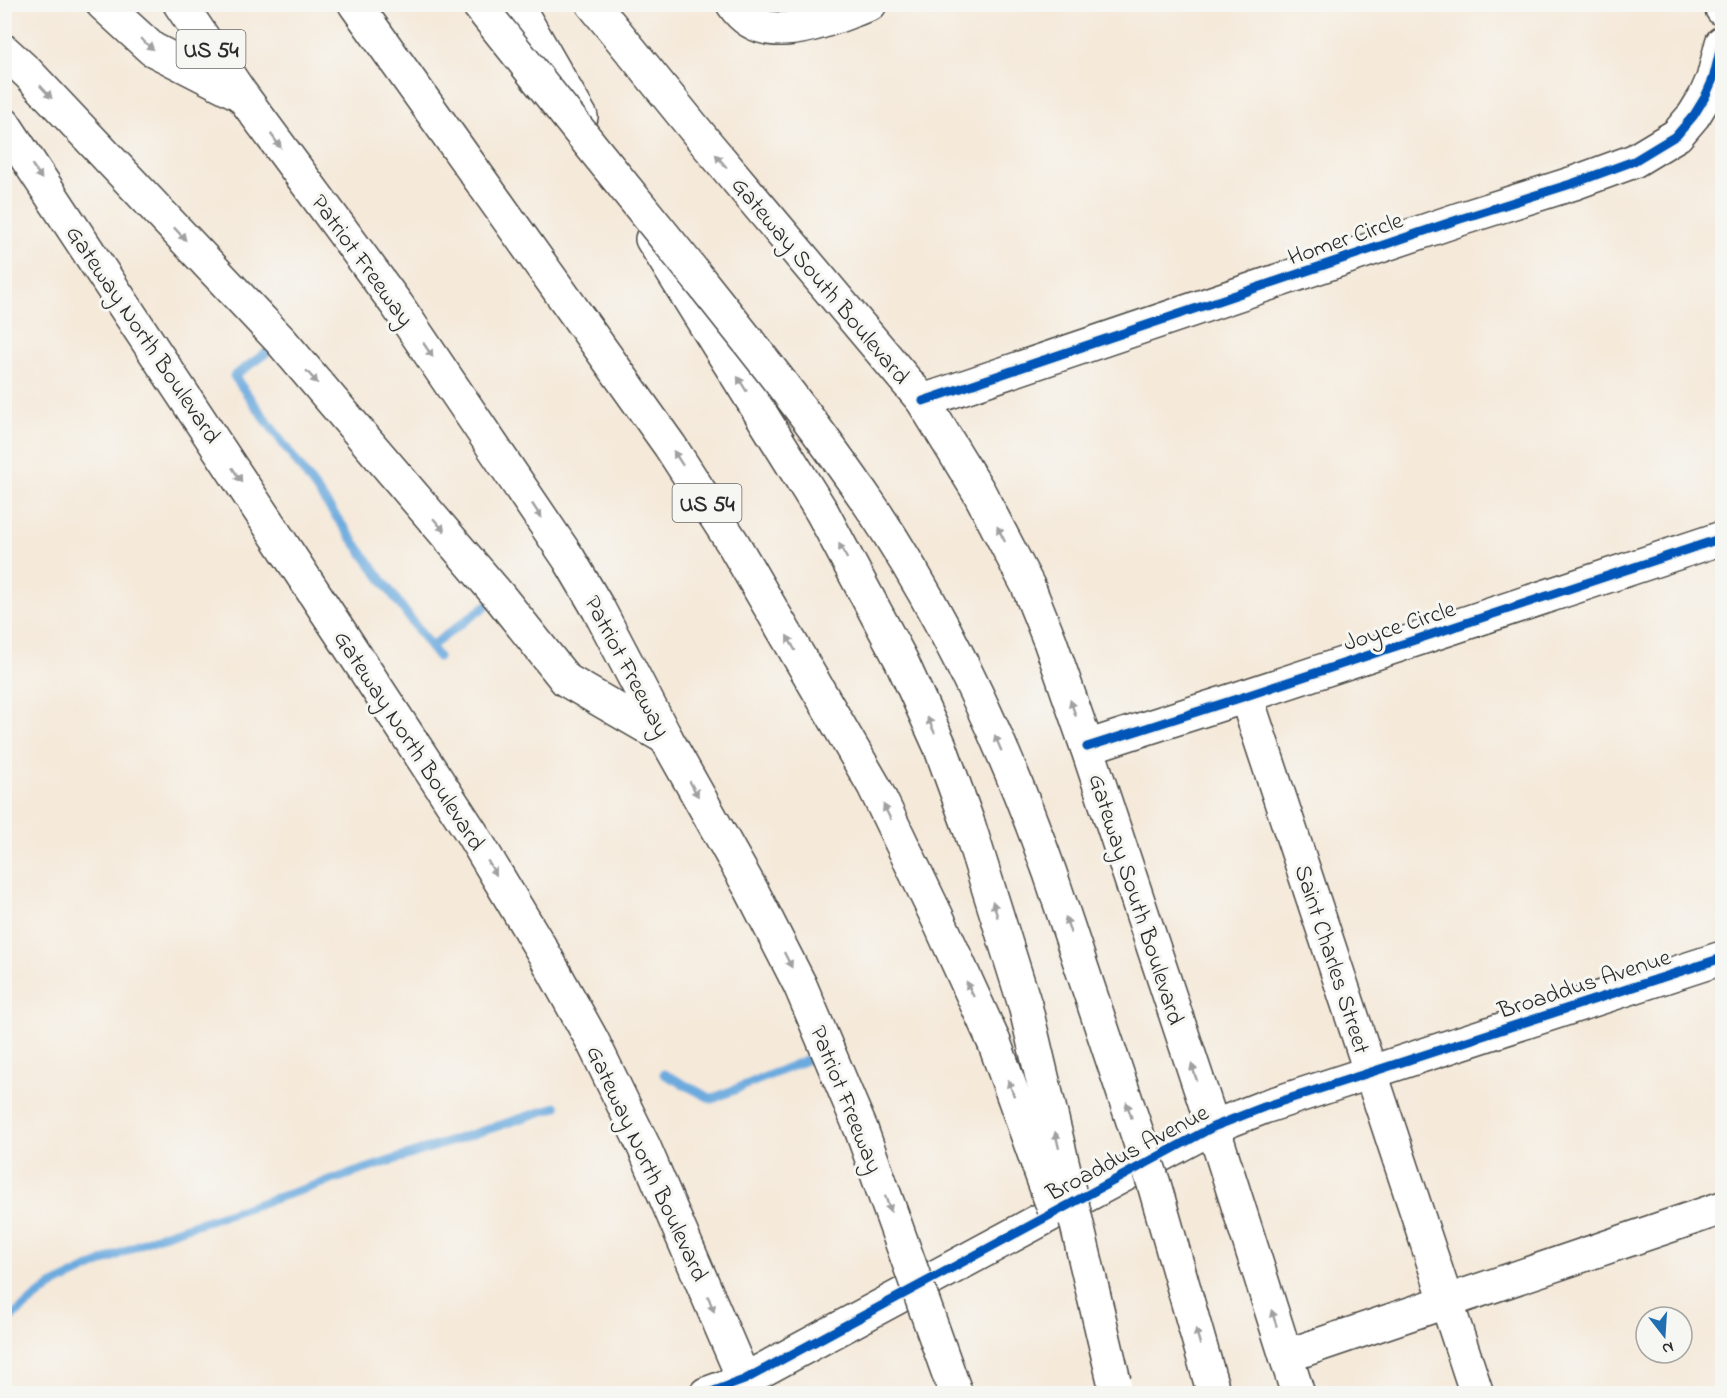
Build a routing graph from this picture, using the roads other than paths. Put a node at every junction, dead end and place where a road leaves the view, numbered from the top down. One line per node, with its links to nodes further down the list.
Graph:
1 (103, 4): 11 (main road, one-way to 11)
2 (180, 4): 11 (main road, Patriot Freeway / US 54)
3 (355, 4): 25 (main road, US 54, one-way to 3, bridge)
4 (478, 4): 28 (main road, one-way to 4, bridge)
5 (516, 4): 25 (main road, one-way to 5, bridge)
6 (593, 4): 13 (main road, Gateway South Boulevard, one-way to 6)
7 (870, 4): 8 (main road)
8 (742, 14)
9 (1722, 43): 13 (main road, Homer Circle)
10 (4, 51): 16 (main road, one-way to 16)
11 (241, 94): 16 (main road, Patriot Freeway / US 54, one-way to 16)
12 (4, 124): 24 (main road, Gateway North Boulevard, one-way to 24)
13 (922, 401): 17 (main road, Gateway South Boulevard, one-way to 13)
14 (1722, 538): 15 (main road, Joyce Circle)
15 (1246, 696): 17 (main road, Joyce Circle); 19 (main road, Saint Charles Street)
16 (666, 738): 27 (main road, Patriot Freeway / US 54, one-way to 27, bridge)
17 (1087, 747): 20 (main road, Gateway South Boulevard, one-way to 17)
18 (1722, 958): 19 (main road, Broaddus Avenue)
19 (1371, 1073): 20 (main road, Broaddus Avenue); 22 (main road, Saint Charles Street)
20 (1213, 1127): 23 (main road, Gateway South Boulevard, one-way to 20); 24 (main road, Broaddus Avenue)
21 (1722, 1208): 22 (main road)
22 (1447, 1302): 23 (main road); 30 (main road, Saint Charles Street)
23 (1286, 1356): 29 (main road, Gateway South Boulevard)
24 (747, 1387): 26 (main road, Broaddus Avenue)
25 (1117, 1387)
26 (706, 1394)
27 (956, 1394)
28 (1214, 1394)
29 (1298, 1394)
30 (1477, 1394)

